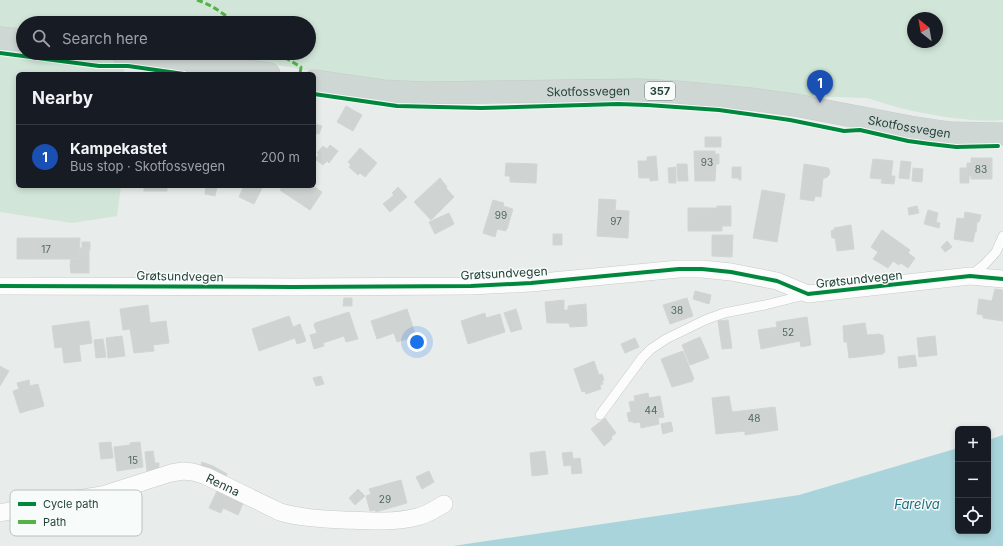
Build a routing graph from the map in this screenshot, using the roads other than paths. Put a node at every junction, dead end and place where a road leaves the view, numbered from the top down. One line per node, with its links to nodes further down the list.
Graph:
1 (0, 38): 2 (main road)
2 (16, 39)
3 (174, 60): 4 (main road)
4 (257, 72)
5 (316, 81): 6 (main road, Skotfossvegen / 357)
6 (1003, 134)
7 (1003, 236): 8 (lane)
8 (970, 276): 9 (street, Grøtsundvegen); 11 (street, Grøtsundvegen)
9 (1003, 279)
10 (0, 286): 11 (street, Grøtsundvegen)
11 (808, 294): 12 (lane)
12 (600, 415)
13 (117, 490): 14 (street, Renna)
14 (444, 504)
15 (10, 511): 16 (street, Renna)
16 (0, 513)

